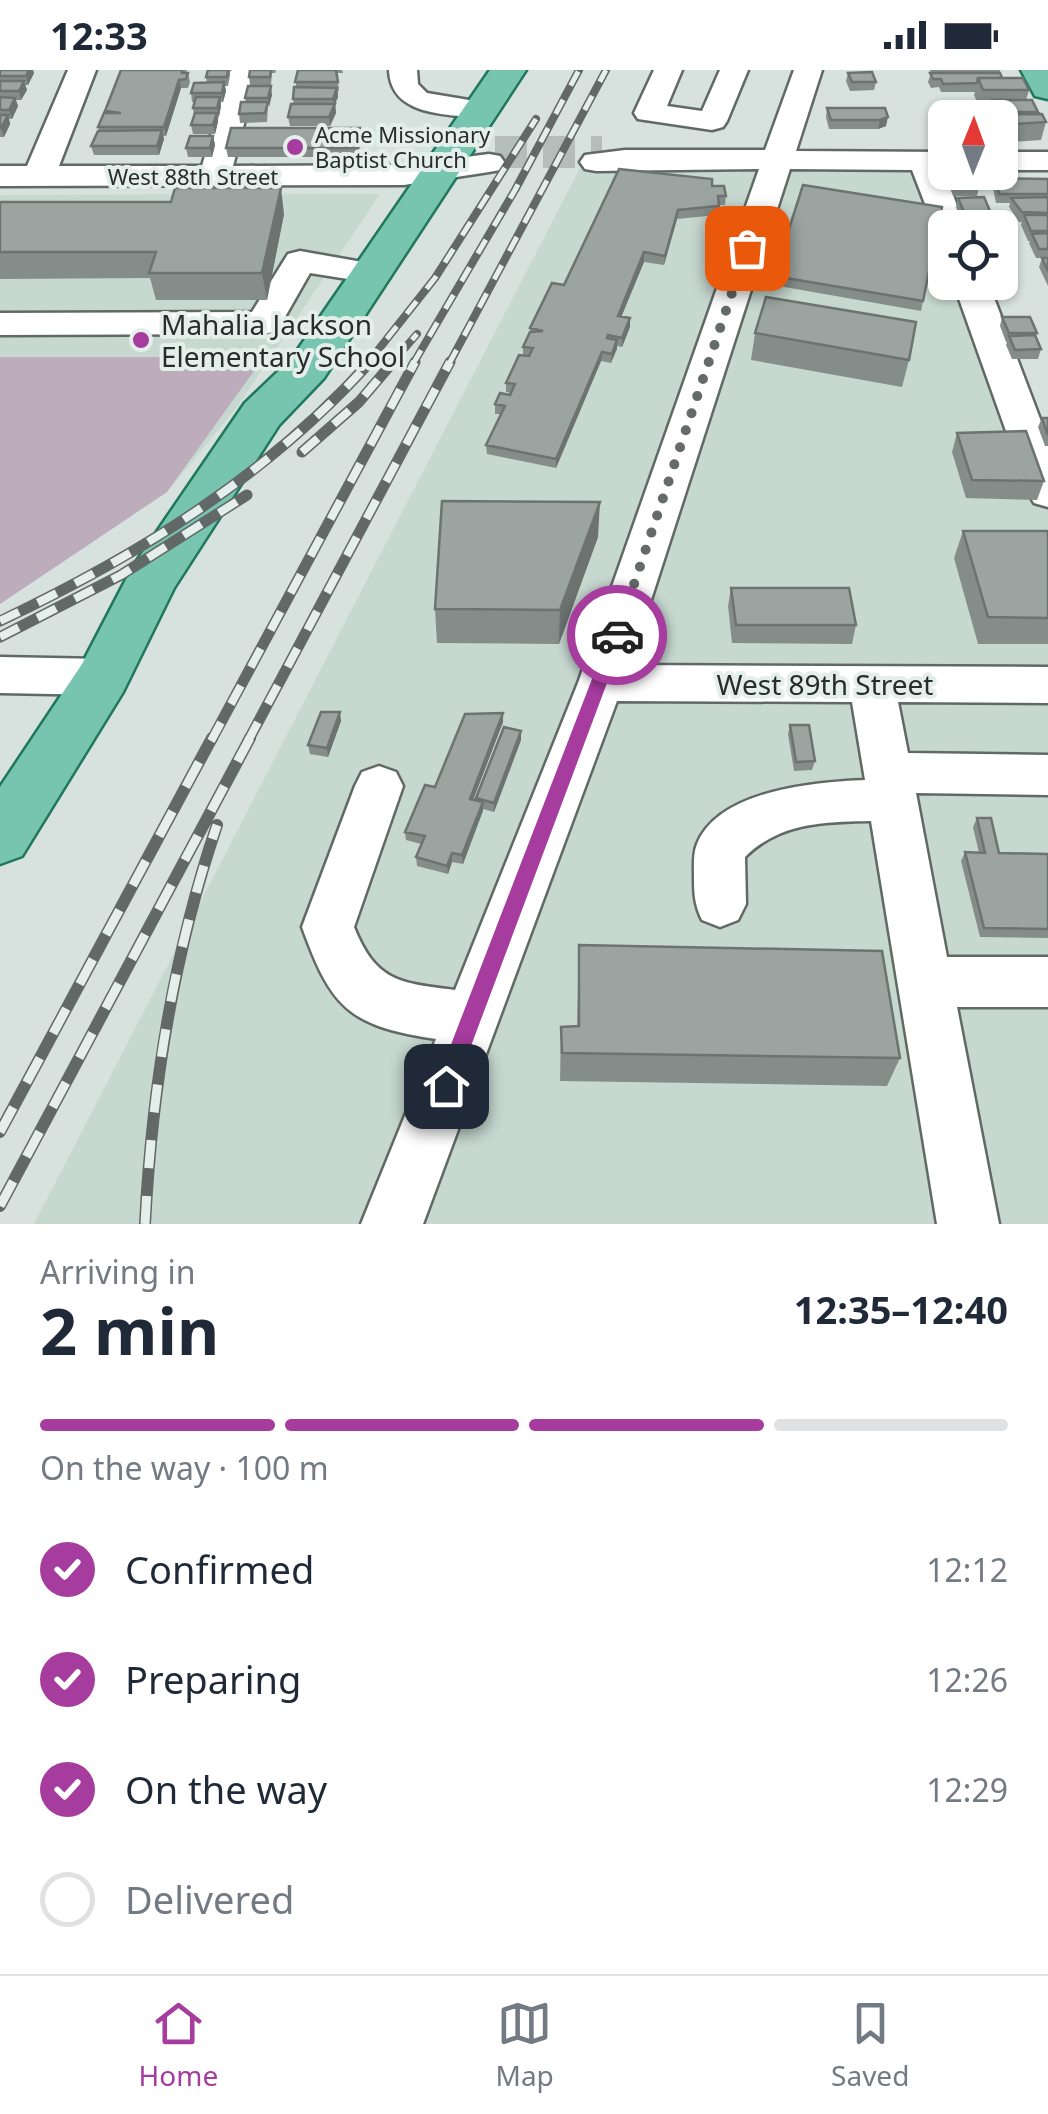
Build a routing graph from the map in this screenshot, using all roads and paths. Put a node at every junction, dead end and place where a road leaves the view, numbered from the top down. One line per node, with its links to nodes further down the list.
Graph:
1 (82, 70): 19 (street)
2 (244, 70): 20 (street)
3 (403, 70): 10 (street)
4 (508, 70): 10 (main road)
5 (668, 70): 6 (street)
6 (734, 70)
7 (808, 70): 13 (street)
8 (1039, 70): 9 (main road)
9 (1048, 88)
10 (482, 110): 17 (main road)
11 (492, 157): 17 (street, West 88th Street)
12 (608, 158): 13 (street)
13 (777, 160): 14 (street); 27 (street)
14 (928, 160)
15 (1018, 161): 16 (street)
16 (1048, 161)
17 (446, 168): 20 (street, West 88th Street); 21 (main road)
18 (0, 176): 19 (street, West 88th Street)
19 (39, 176): 20 (street, West 88th Street)
20 (216, 176)
21 (374, 273): 23 (street); 26 (main road)
22 (977, 300): 24 (street)
23 (0, 324)
24 (1048, 493)
25 (0, 675): 26 (street)
26 (103, 677): 33 (main road)
27 (601, 684): 28 (street, West 89th Street); 37 (street)
28 (872, 684): 29 (street, West 89th Street); 32 (street)
29 (1048, 685)
30 (1048, 776): 32 (street)
31 (379, 786): 37 (street)
32 (890, 786): 34 (street); 35 (street)
33 (0, 838)
34 (720, 904)
35 (925, 982): 36 (street); 39 (street)
36 (1048, 982)
37 (472, 1018): 38 (street)
38 (392, 1224)
39 (968, 1224)

